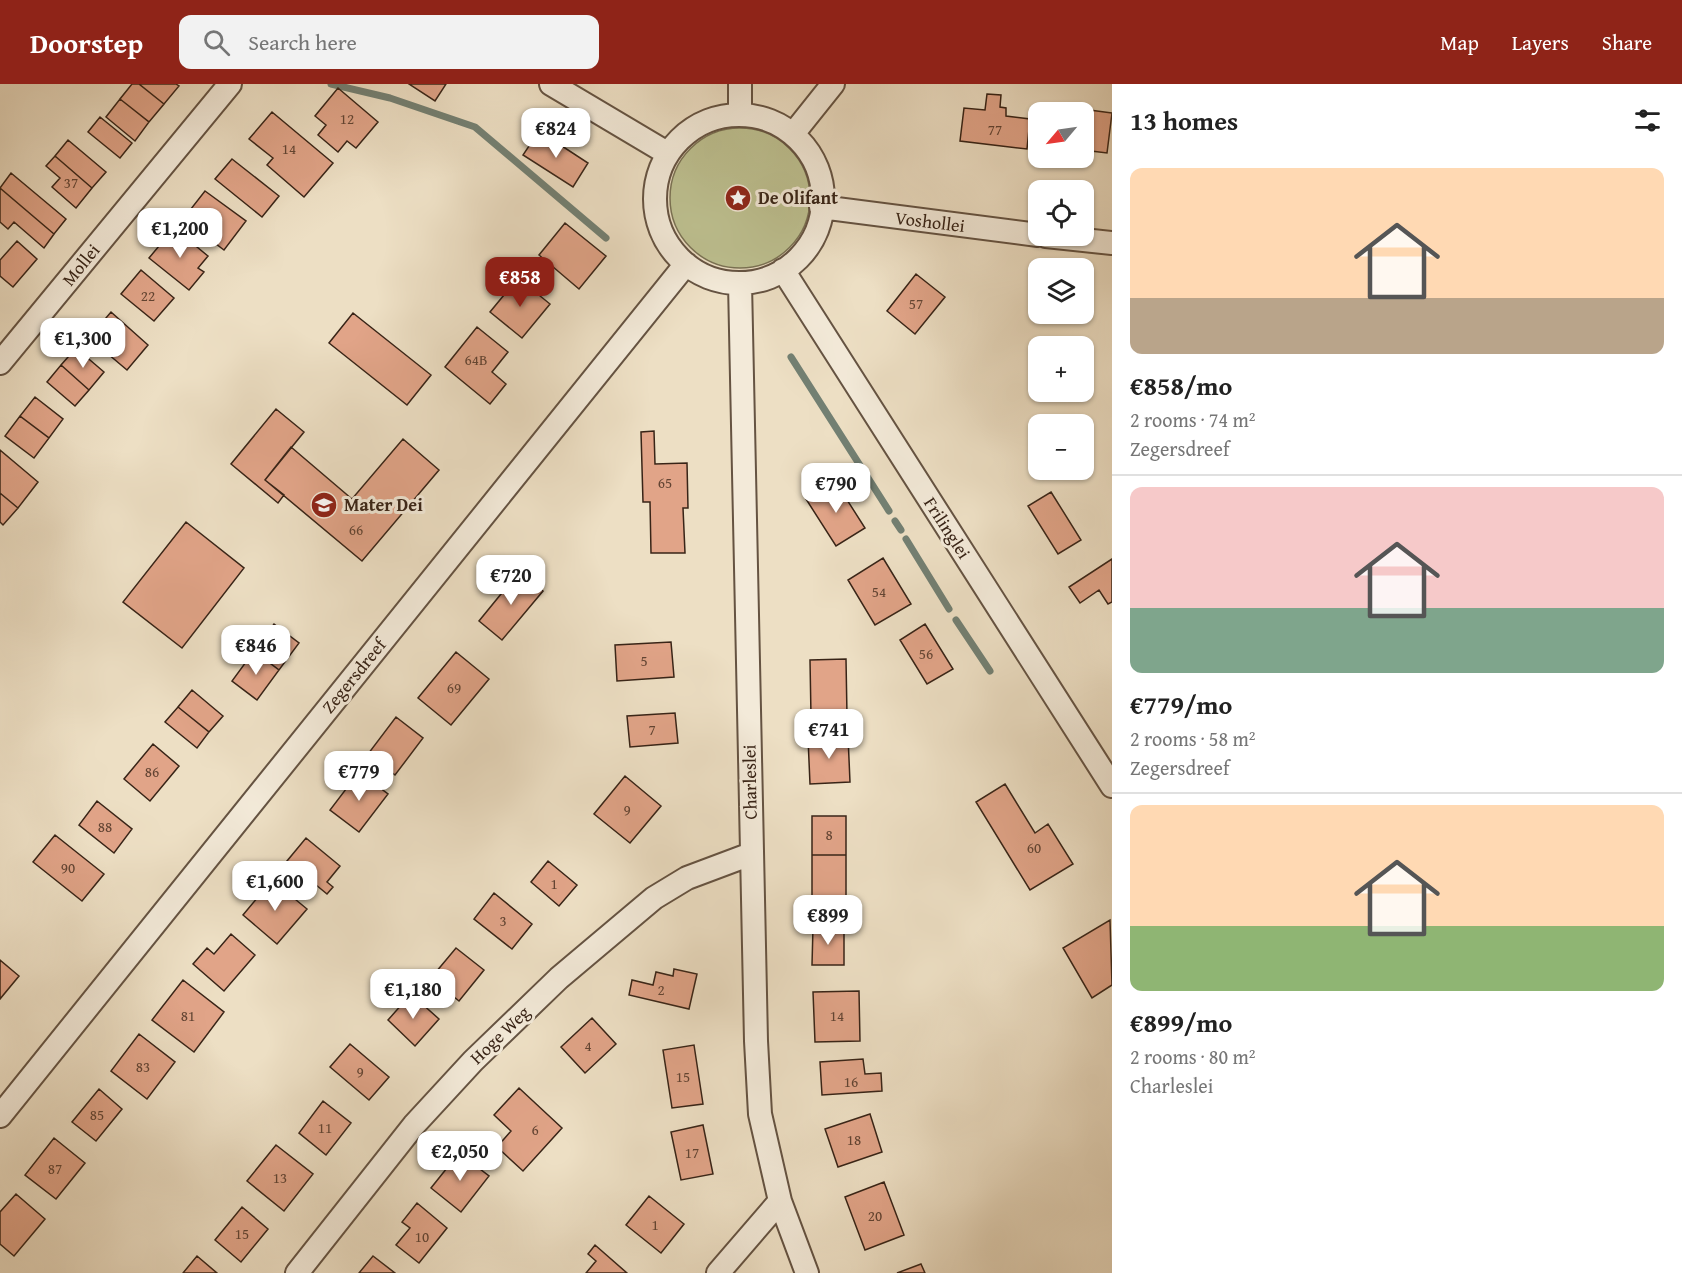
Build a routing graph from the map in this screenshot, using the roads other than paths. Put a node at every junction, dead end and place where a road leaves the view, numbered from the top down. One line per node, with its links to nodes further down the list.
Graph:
1 (230, 84): 15 (street, Mollei)
2 (551, 84): 7 (street)
3 (740, 84): 5 (street)
4 (833, 84): 6 (street)
5 (740, 114): 6 (street); 7 (street)
6 (793, 134): 8 (street)
7 (667, 153): 12 (street)
8 (821, 207): 9 (street, Voshollei); 13 (street)
9 (1028, 233)
10 (1094, 241): 11 (street)
11 (1112, 243)
12 (686, 264): 14 (street); 18 (street, Zegersdreef)
13 (783, 270): 14 (street); 16 (street, Frilinglei)
14 (740, 283): 17 (street, Charleslei)
15 (0, 363)
16 (1112, 786)
17 (752, 854): 19 (street, Charleslei); 20 (street, Hoge Weg)
18 (0, 1116)
19 (780, 1201): 21 (street); 22 (street, Charleslei)
20 (297, 1273)
21 (718, 1273)
22 (807, 1273)

